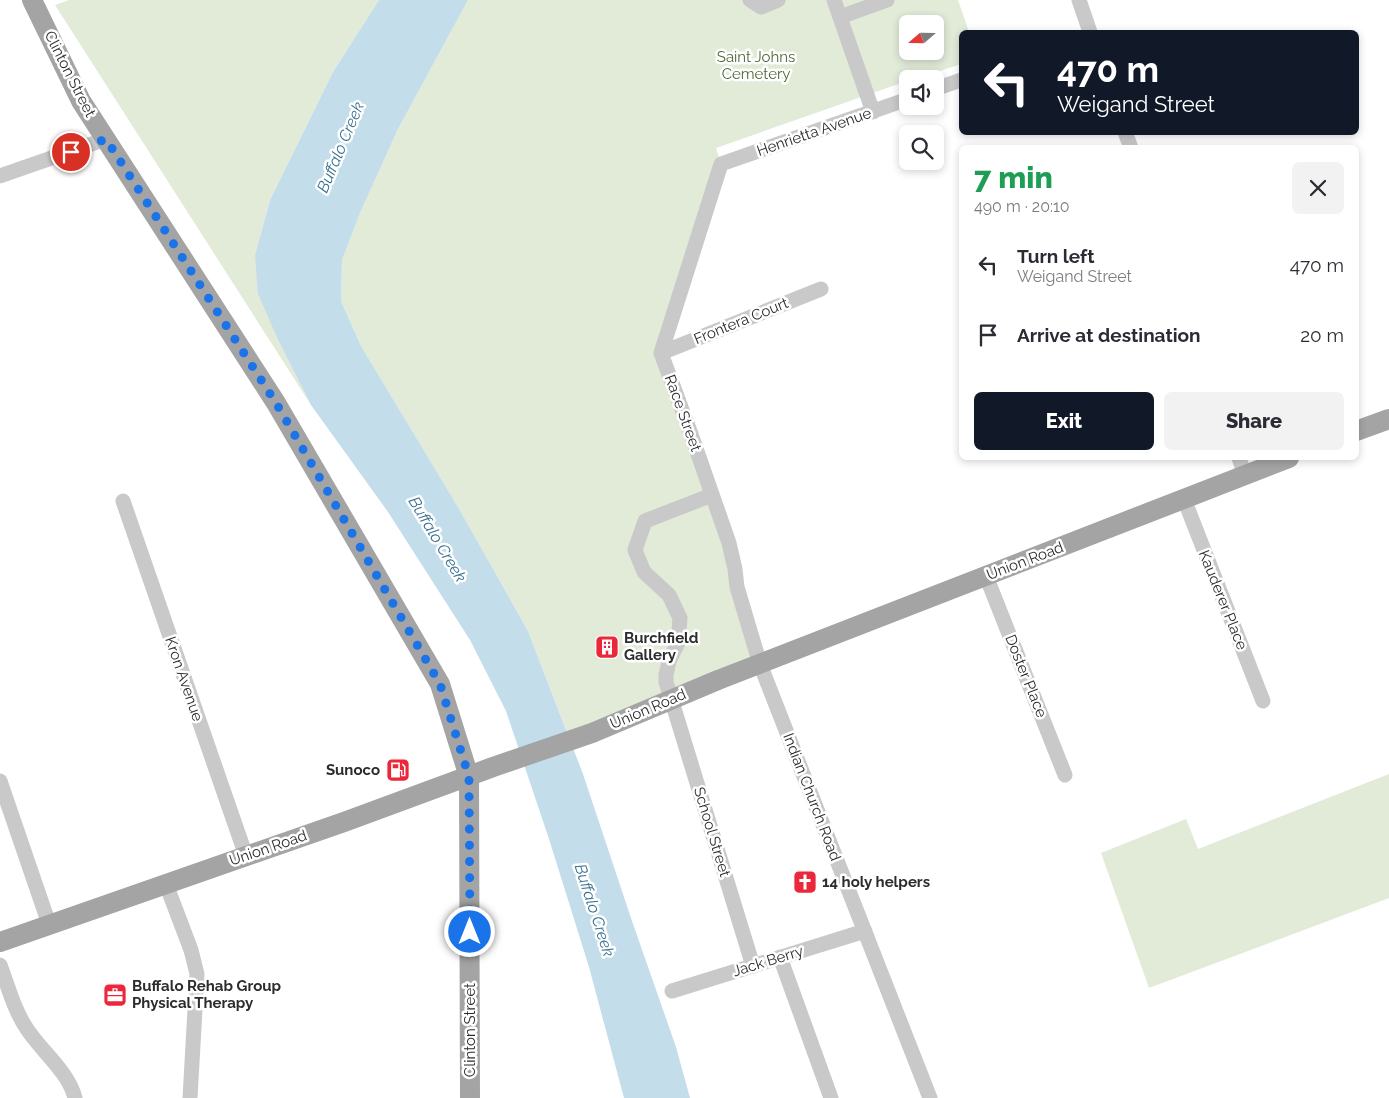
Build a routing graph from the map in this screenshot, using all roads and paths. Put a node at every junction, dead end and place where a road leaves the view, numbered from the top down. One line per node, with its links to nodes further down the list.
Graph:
1 (32, 0): 13 (main road, Clinton Street)
2 (750, 0): 3 (street)
3 (778, 0)
4 (834, 0): 7 (street)
5 (887, 0): 7 (street)
6 (1079, 0): 8 (street)
7 (840, 17): 12 (street)
8 (1089, 30)
9 (959, 81): 10 (street)
10 (944, 86)
11 (899, 102): 12 (street, Henrietta Avenue)
12 (872, 112): 16 (street, Henrietta Avenue)
13 (106, 139): 14 (street); 29 (main road, Clinton Street)
14 (0, 176)
15 (821, 289): 16 (street, Frontera Court)
16 (661, 353): 21 (street, Race Street)
17 (1388, 422): 18 (main road)
18 (1359, 431)
19 (1277, 460): 20 (main road, Union Road)
20 (1242, 466): 22 (main road, Union Road)
21 (712, 495): 25 (street, Race Street); 26 (street, School Street)
22 (1184, 499): 24 (main road, Union Road); 27 (street, Kauderer Place)
23 (123, 501): 31 (street, Kron Avenue)
24 (986, 576): 25 (main road, Union Road); 28 (street, Doster Place)
25 (760, 664): 26 (main road, Union Road); 34 (street, Indian Church Road)
26 (672, 699): 29 (main road, Union Road); 38 (street, School Street)
27 (1263, 701)
28 (1066, 776)
29 (469, 777): 31 (main road, Union Road); 42 (main road, Clinton Street)
30 (0, 781): 33 (street)
31 (246, 856): 32 (main road, Union Road)
32 (166, 884): 33 (main road, Union Road); 41 (street)
33 (49, 924): 35 (main road, Union Road)
34 (865, 931): 36 (street, Jack Berry); 44 (street, Indian Church Road)
35 (0, 942)
36 (780, 957): 38 (street, Jack Berry); 43 (street)
37 (0, 965): 40 (street)
38 (753, 966): 39 (street, Jack Berry)
39 (672, 991)
40 (75, 1098)
41 (190, 1098)
42 (470, 1098)
43 (831, 1098)
44 (930, 1098)

